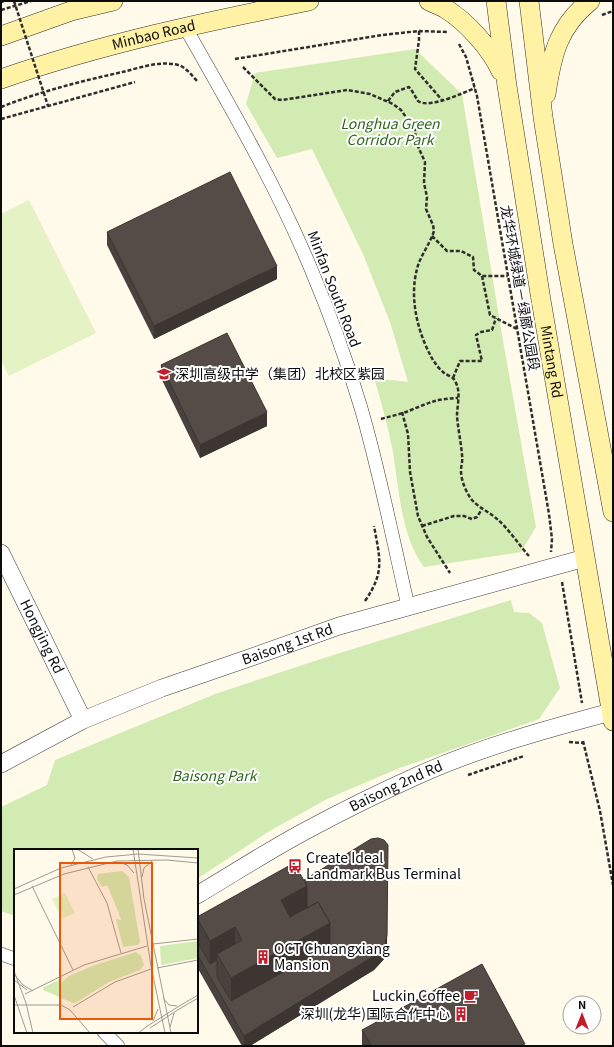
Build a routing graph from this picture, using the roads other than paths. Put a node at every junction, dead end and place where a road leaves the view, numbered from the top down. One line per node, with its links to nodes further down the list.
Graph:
1 (113, 1): 7 (main road)
2 (309, 1): 8 (main road, Minbao Road)
3 (429, 1): 11 (main road)
4 (496, 1): 11 (main road, Mintang Rd)
5 (529, 1): 12 (main road)
6 (590, 1): 12 (main road)
7 (77, 6): 9 (main road)
8 (185, 27): 10 (main road, Minbao Road); 16 (street, Minfan South Road)
9 (1, 36)
10 (1, 79)
11 (507, 86): 15 (main road, Mintang Rd)
12 (543, 117): 13 (main road)
13 (613, 512)
14 (1, 553): 18 (street, Hongjing Rd)
15 (585, 558): 16 (street, Baisong 1st Rd); 17 (main road, Mintang Rd)
16 (408, 606): 18 (street, Baisong 1st Rd)
17 (612, 716): 20 (street, Baisong 2nd Rd)
18 (83, 720): 19 (street, Baisong 1st Rd)
19 (1, 764)
20 (198, 895)
21 (1, 954): 22 (street)
22 (14, 959)
23 (105, 1033): 24 (street)
24 (118, 1046)

